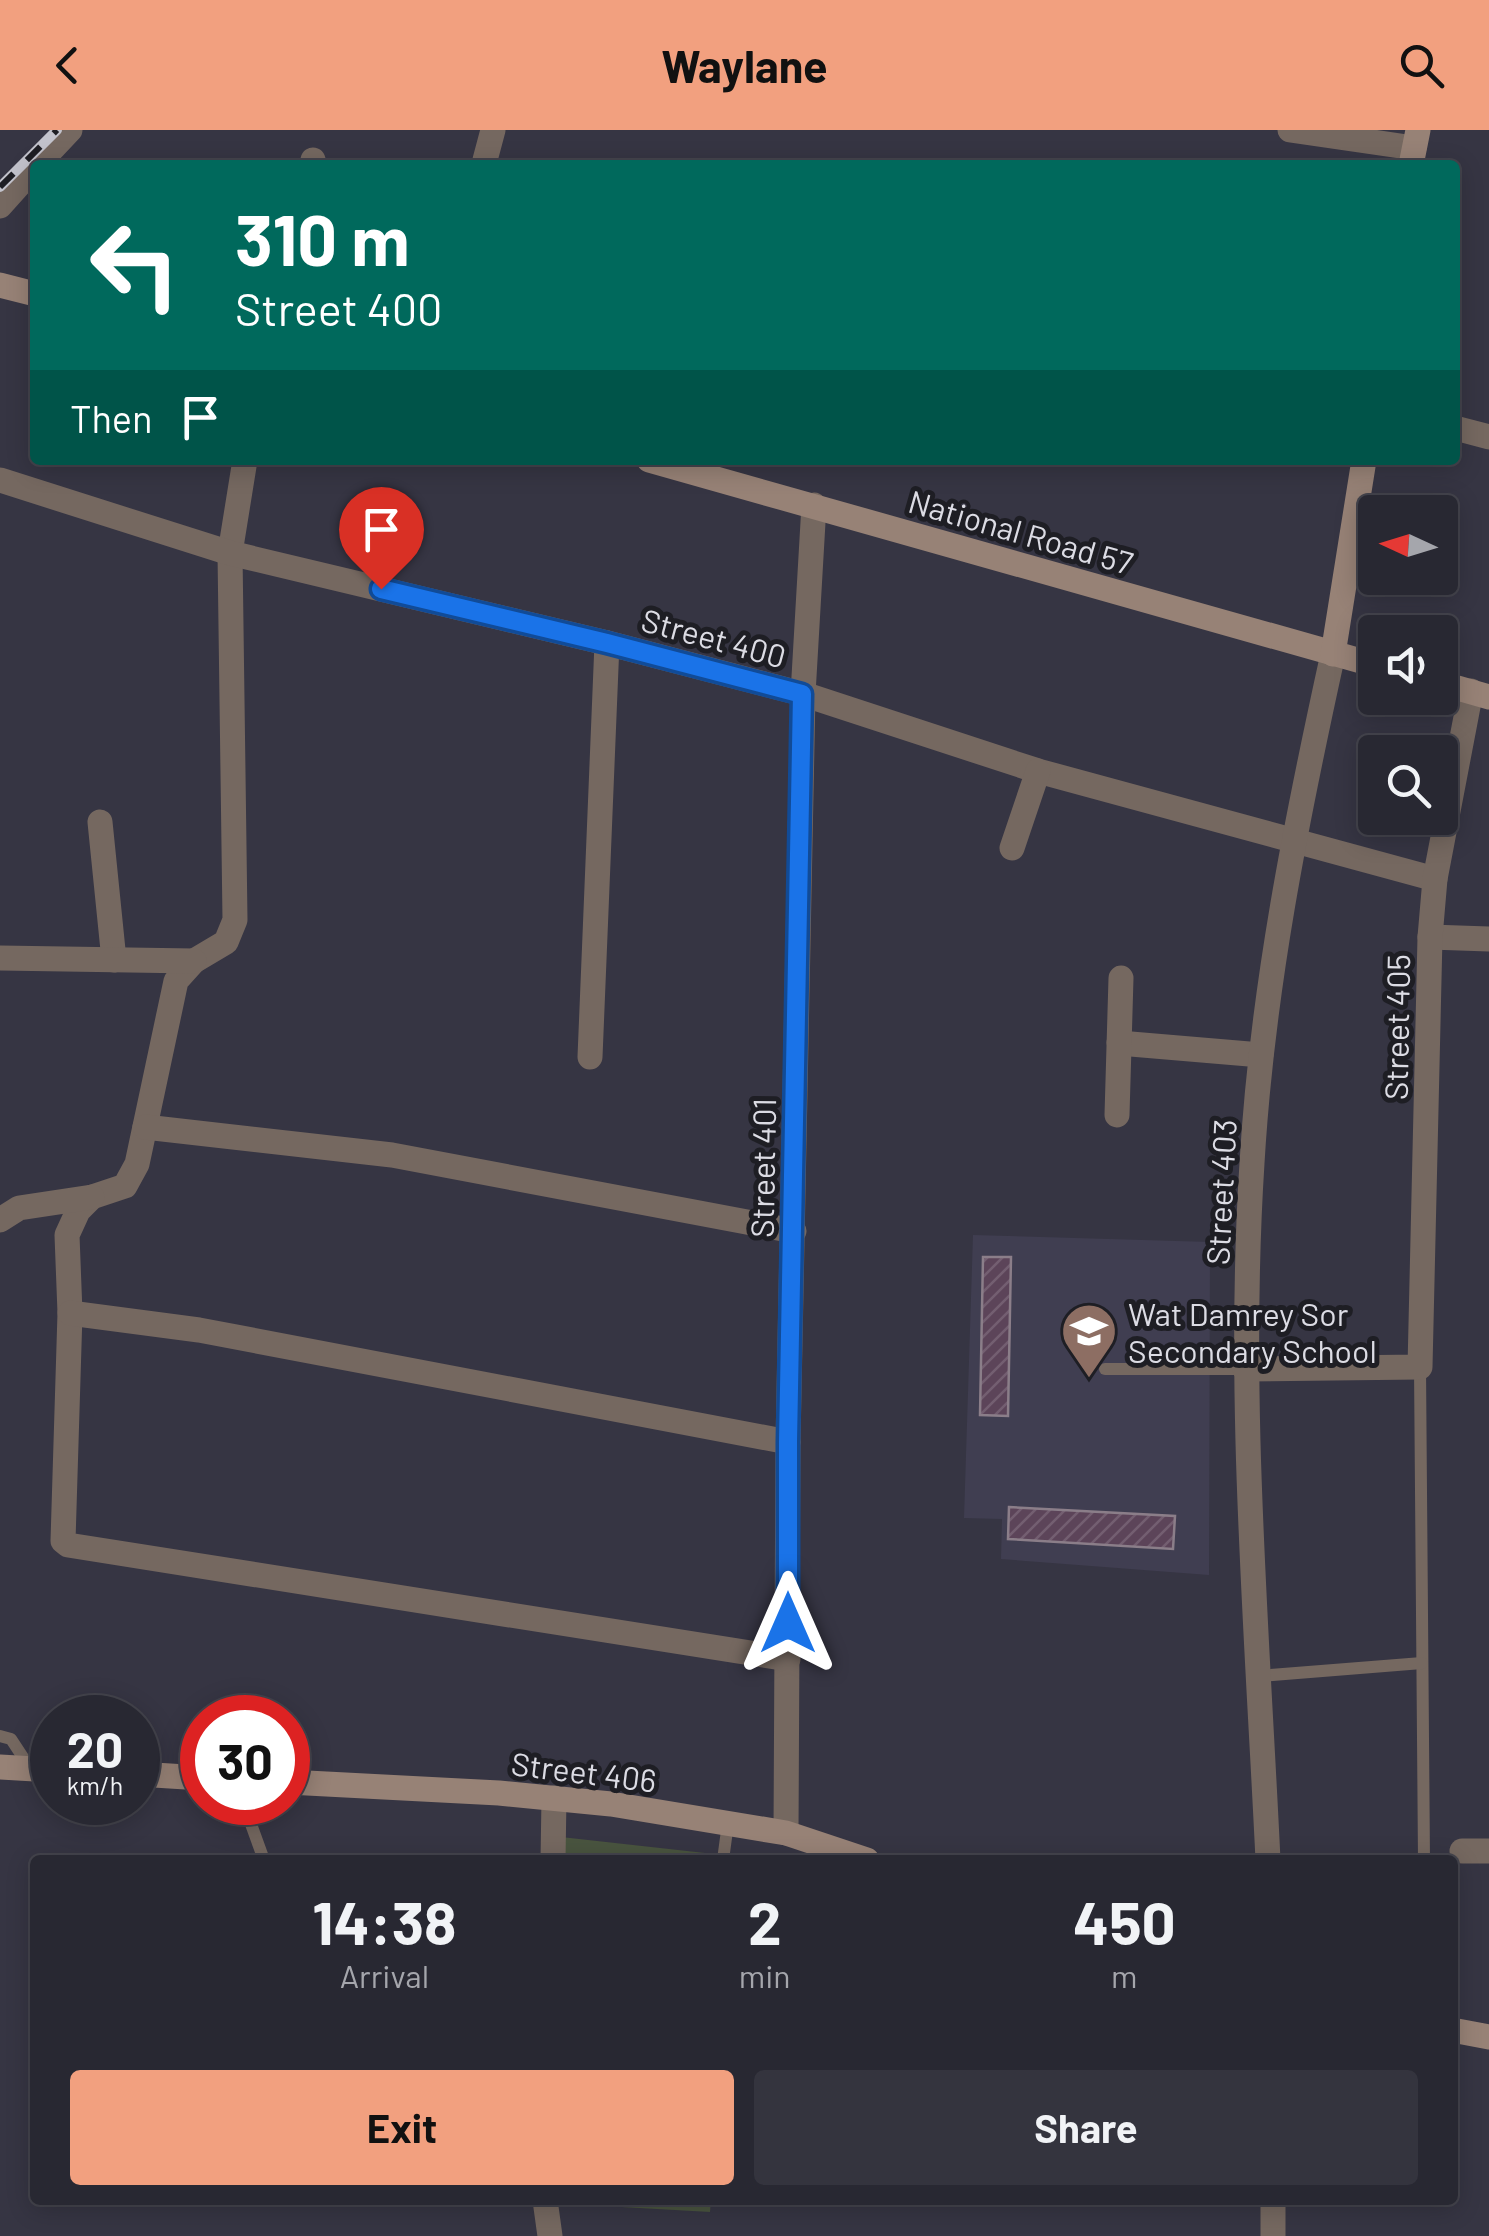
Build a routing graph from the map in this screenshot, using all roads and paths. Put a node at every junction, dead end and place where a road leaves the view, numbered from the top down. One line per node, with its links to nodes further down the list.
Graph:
1 (70, 130): 5 (street)
2 (493, 130): 6 (street)
3 (1290, 130): 4 (street)
4 (1414, 148)
5 (42, 160)
6 (485, 160)
7 (30, 173): 8 (street)
8 (0, 206)
9 (0, 285): 10 (street)
10 (30, 293)
11 (1460, 429): 12 (street)
12 (1489, 437)
13 (245, 465): 18 (street)
14 (666, 465): 17 (street, National Road 57)
15 (1363, 465): 20 (street)
16 (0, 480): 18 (street, Street 400)
17 (814, 505): 20 (street, National Road 57); 22 (street, Street 401)
18 (230, 553): 19 (street, Street 400); 33 (street)
19 (607, 643): 22 (street, Street 400); 37 (street)
20 (1332, 654): 21 (street, National Road 57); 26 (street, Street 403)
21 (1358, 661)
22 (802, 694): 24 (street, Street 400); 42 (street, Street 401)
23 (1480, 694): 28 (street, Street 405)
24 (1038, 771): 26 (street, Street 400); 27 (street)
25 (100, 822): 32 (street)
26 (1292, 840): 28 (street, Street 400); 36 (street, Street 403)
27 (1012, 848)
28 (1434, 879): 29 (street, Street 405)
29 (1430, 937): 30 (street); 44 (street, Street 405)
30 (1489, 939)
31 (0, 958): 32 (street)
32 (114, 960): 33 (street)
33 (194, 961): 39 (street)
34 (1120, 978): 35 (street)
35 (1119, 1043): 36 (street); 38 (street)
36 (1261, 1055): 46 (street, Street 403)
37 (590, 1057)
38 (1117, 1114)
39 (145, 1127): 40 (street); 42 (street)
40 (92, 1197): 41 (street); 43 (street)
41 (0, 1220)
42 (794, 1231): 47 (street, Street 401)
43 (70, 1313): 47 (street); 48 (street)
44 (1420, 1367): 46 (street); 49 (lane)
45 (1105, 1369): 46 (lane)
46 (1246, 1369): 50 (street, Street 403)
47 (788, 1442): 48 (street, Street 401)
48 (788, 1659): 59 (street, Street 401)
49 (1422, 1663): 50 (lane); 67 (lane)
50 (1260, 1676): 66 (street, Street 403)
51 (0, 1736): 52 (lane)
52 (30, 1757)
53 (0, 1767): 54 (street)
54 (30, 1768)
55 (310, 1783): 56 (street, Street 406)
56 (554, 1798): 57 (street, Street 406); 63 (street)
57 (728, 1823): 59 (street, Street 406); 64 (lane)
58 (251, 1825): 62 (lane)
59 (786, 1833): 65 (street, Street 406)
60 (1462, 1850): 61 (street)
61 (1489, 1851)
62 (262, 1855)
63 (553, 1855)
64 (724, 1855)
65 (853, 1855)
66 (1268, 1855)
67 (1424, 1855)
68 (1458, 2031): 69 (street)
69 (1489, 2037)
70 (545, 2205): 72 (street)
71 (1273, 2205): 73 (street)
72 (550, 2236)
73 (1272, 2236)

